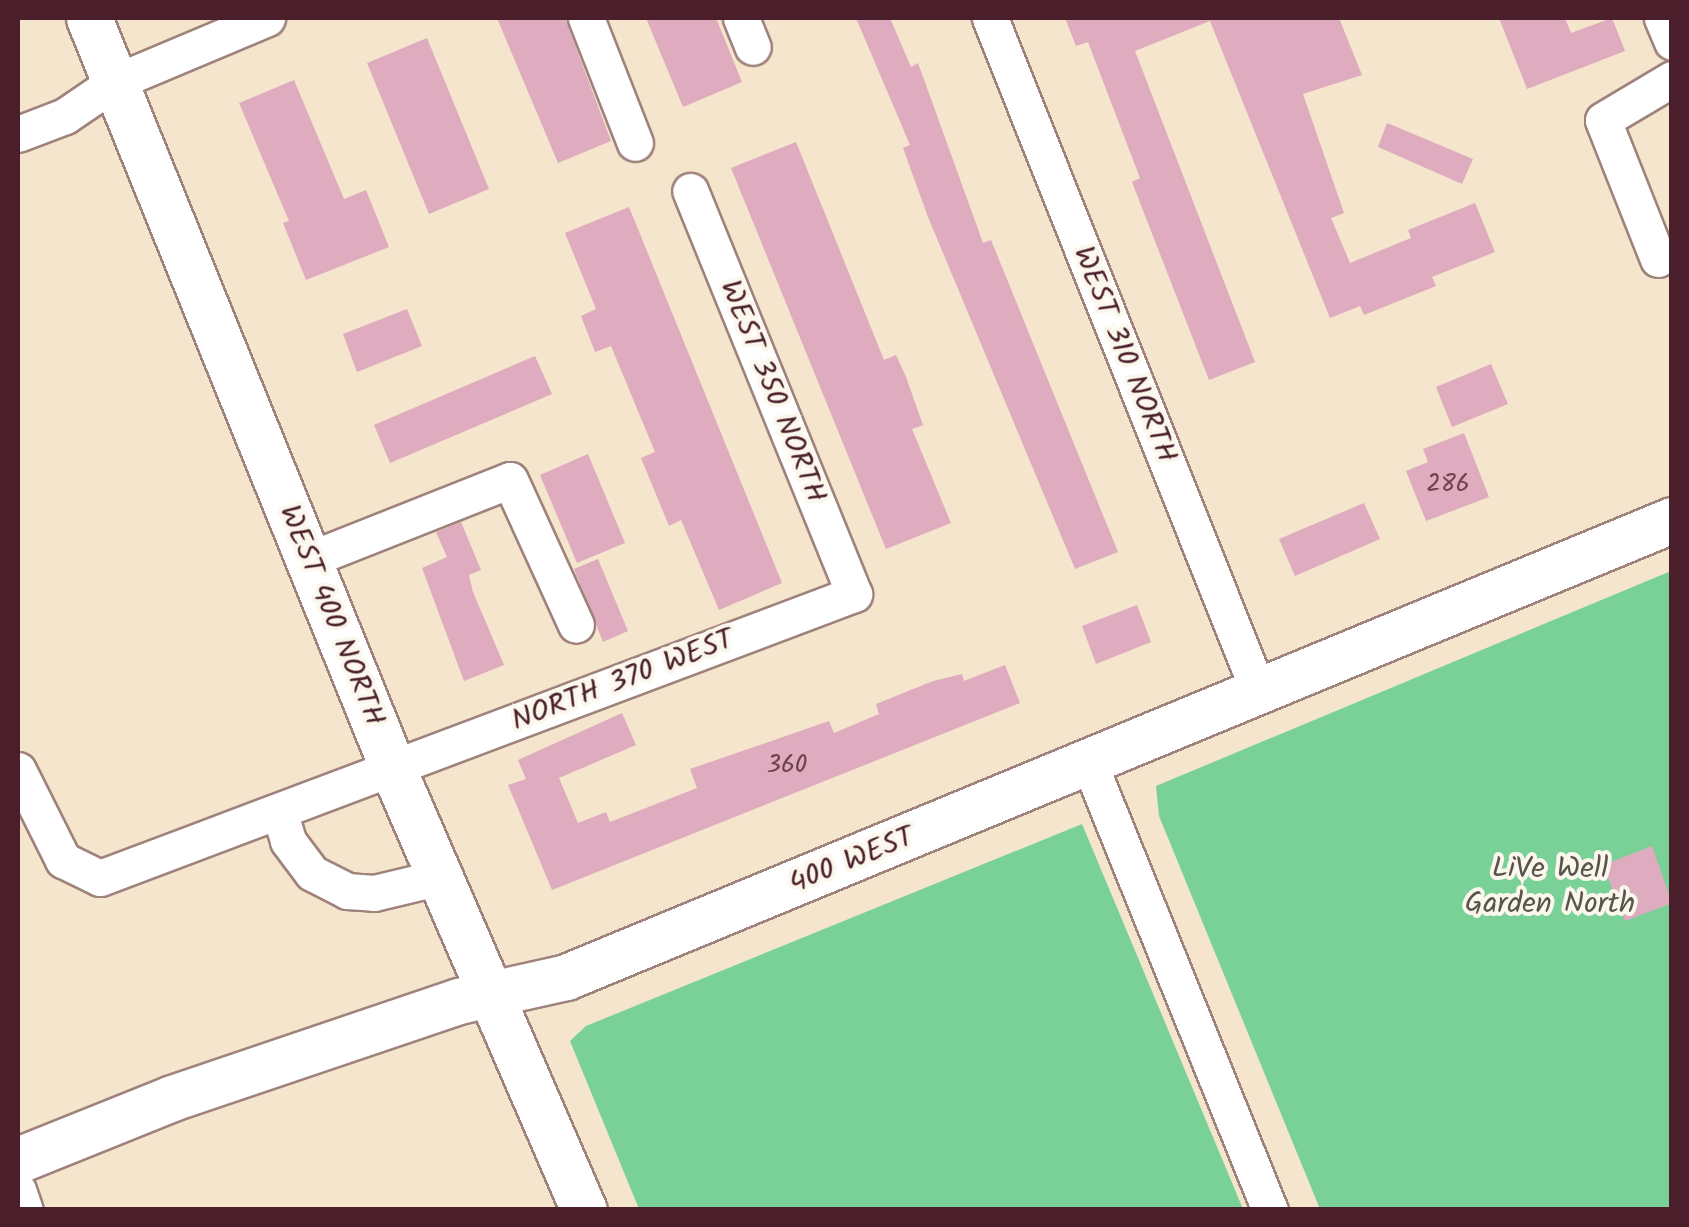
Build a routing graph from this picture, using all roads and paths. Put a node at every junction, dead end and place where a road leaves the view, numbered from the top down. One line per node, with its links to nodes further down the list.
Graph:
1 (90, 18): 8 (main road, WEST 400 NORTH)
2 (267, 18): 8 (street)
3 (586, 18): 10 (street)
4 (990, 18): 17 (street, WEST 310 NORTH)
5 (1662, 18): 6 (street)
6 (1672, 42)
7 (1672, 79): 12 (street)
8 (115, 82): 9 (street); 14 (main road, WEST 400 NORTH)
9 (18, 134)
10 (634, 142)
11 (690, 191): 15 (street, WEST 350 NORTH)
12 (1658, 259)
13 (1672, 520): 17 (main road, 400 WEST)
14 (308, 560): 16 (street); 19 (main road, WEST 400 NORTH)
15 (854, 594): 19 (street, NORTH 370 WEST)
16 (576, 625)
17 (1259, 693): 18 (main road, 400 WEST)
18 (1090, 764): 23 (main road, 400 WEST); 28 (street)
19 (393, 769): 21 (street, NORTH 370 WEST); 22 (main road, WEST 400 NORTH)
20 (18, 770): 21 (street, NORTH 370 WEST)
21 (280, 814): 22 (street)
22 (445, 876): 23 (main road, WEST 400 NORTH)
23 (494, 990): 24 (main road, 400 WEST); 27 (main road, WEST 400 NORTH)
24 (18, 1160)
25 (18, 1190): 26 (street)
26 (25, 1210)
27 (584, 1210)
28 (1270, 1210)

